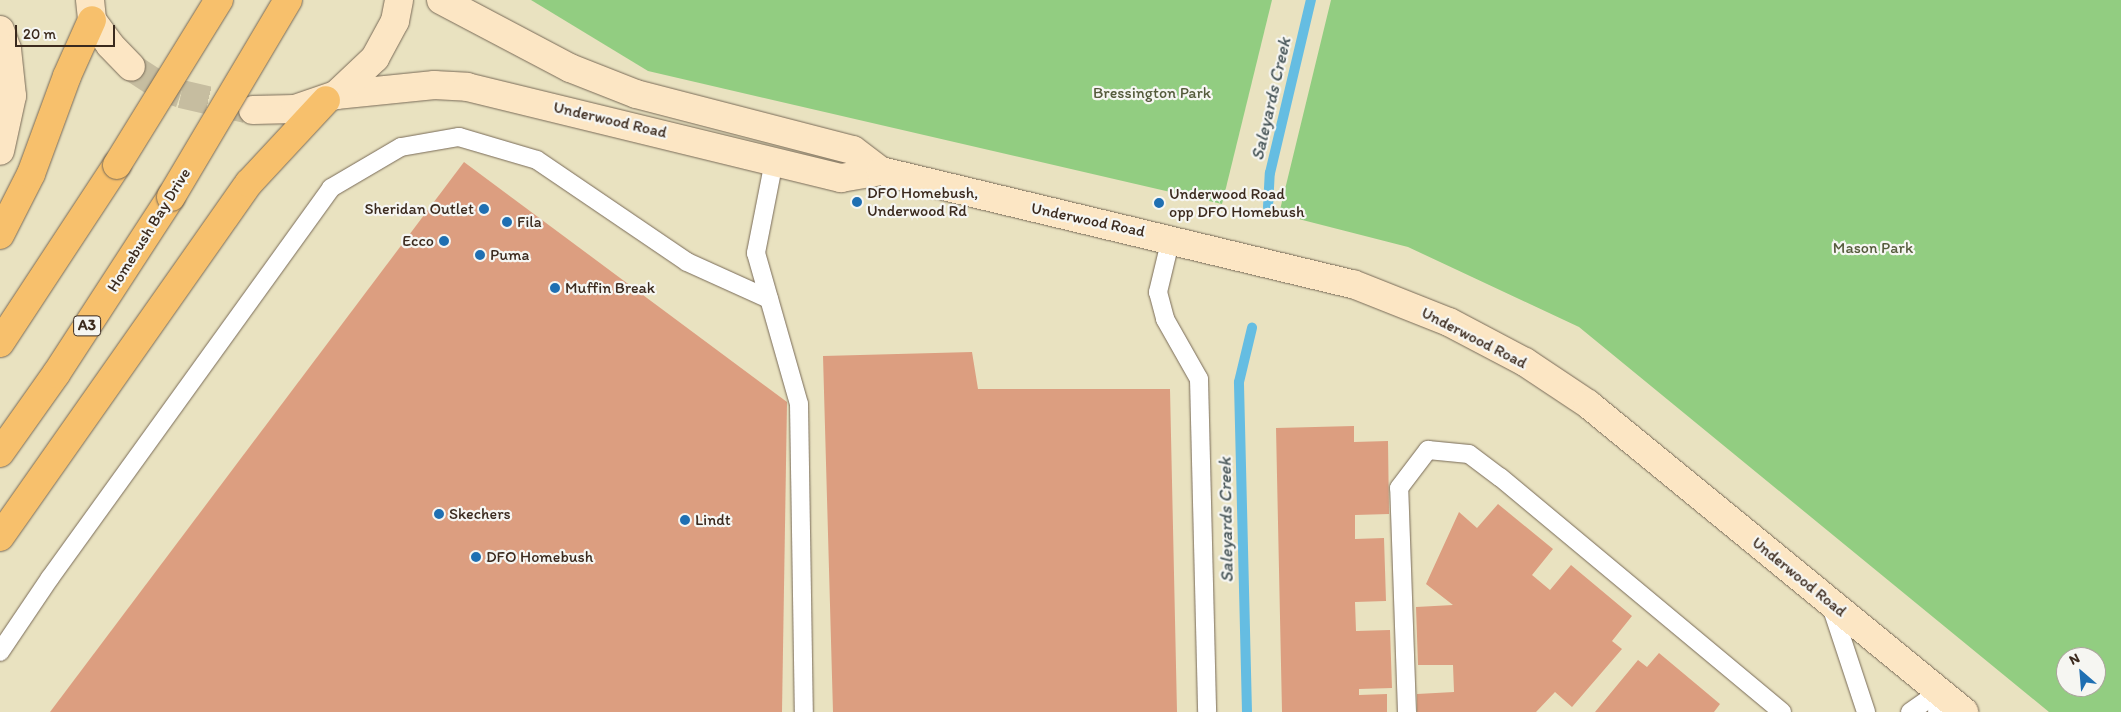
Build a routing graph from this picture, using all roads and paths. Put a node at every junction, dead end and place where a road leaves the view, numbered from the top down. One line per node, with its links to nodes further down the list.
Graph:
1 (219, 0): 16 (highway, bridge)
2 (288, 0): 17 (highway, Homebush Bay Drive / A3, bridge)
3 (399, 0): 8 (main road)
4 (441, 0): 12 (main road, Underwood Road)
5 (86, 9): 7 (main road); 13 (highway)
6 (0, 30): 10 (main road)
7 (132, 67)
8 (331, 97): 9 (main road, Underwood Road); 11 (main road, Underwood Road); 18 (highway)
9 (253, 110)
10 (0, 151)
11 (774, 161): 12 (main road, Underwood Road); 15 (lane)
12 (881, 172): 14 (main road, Underwood Road)
13 (0, 235)
14 (1171, 238): 19 (main road, Underwood Road); 23 (lane)
15 (769, 299): 20 (lane); 22 (lane)
16 (0, 343)
17 (0, 453)
18 (0, 537)
19 (1829, 602): 21 (main road, Underwood Road); 26 (lane)
20 (0, 652)
21 (1938, 701): 27 (lane); 28 (main road, Underwood Road)
22 (804, 712)
23 (1207, 712)
24 (1407, 712): 25 (lane)
25 (1782, 712)
26 (1866, 712)
27 (1910, 712)
28 (1964, 712)

